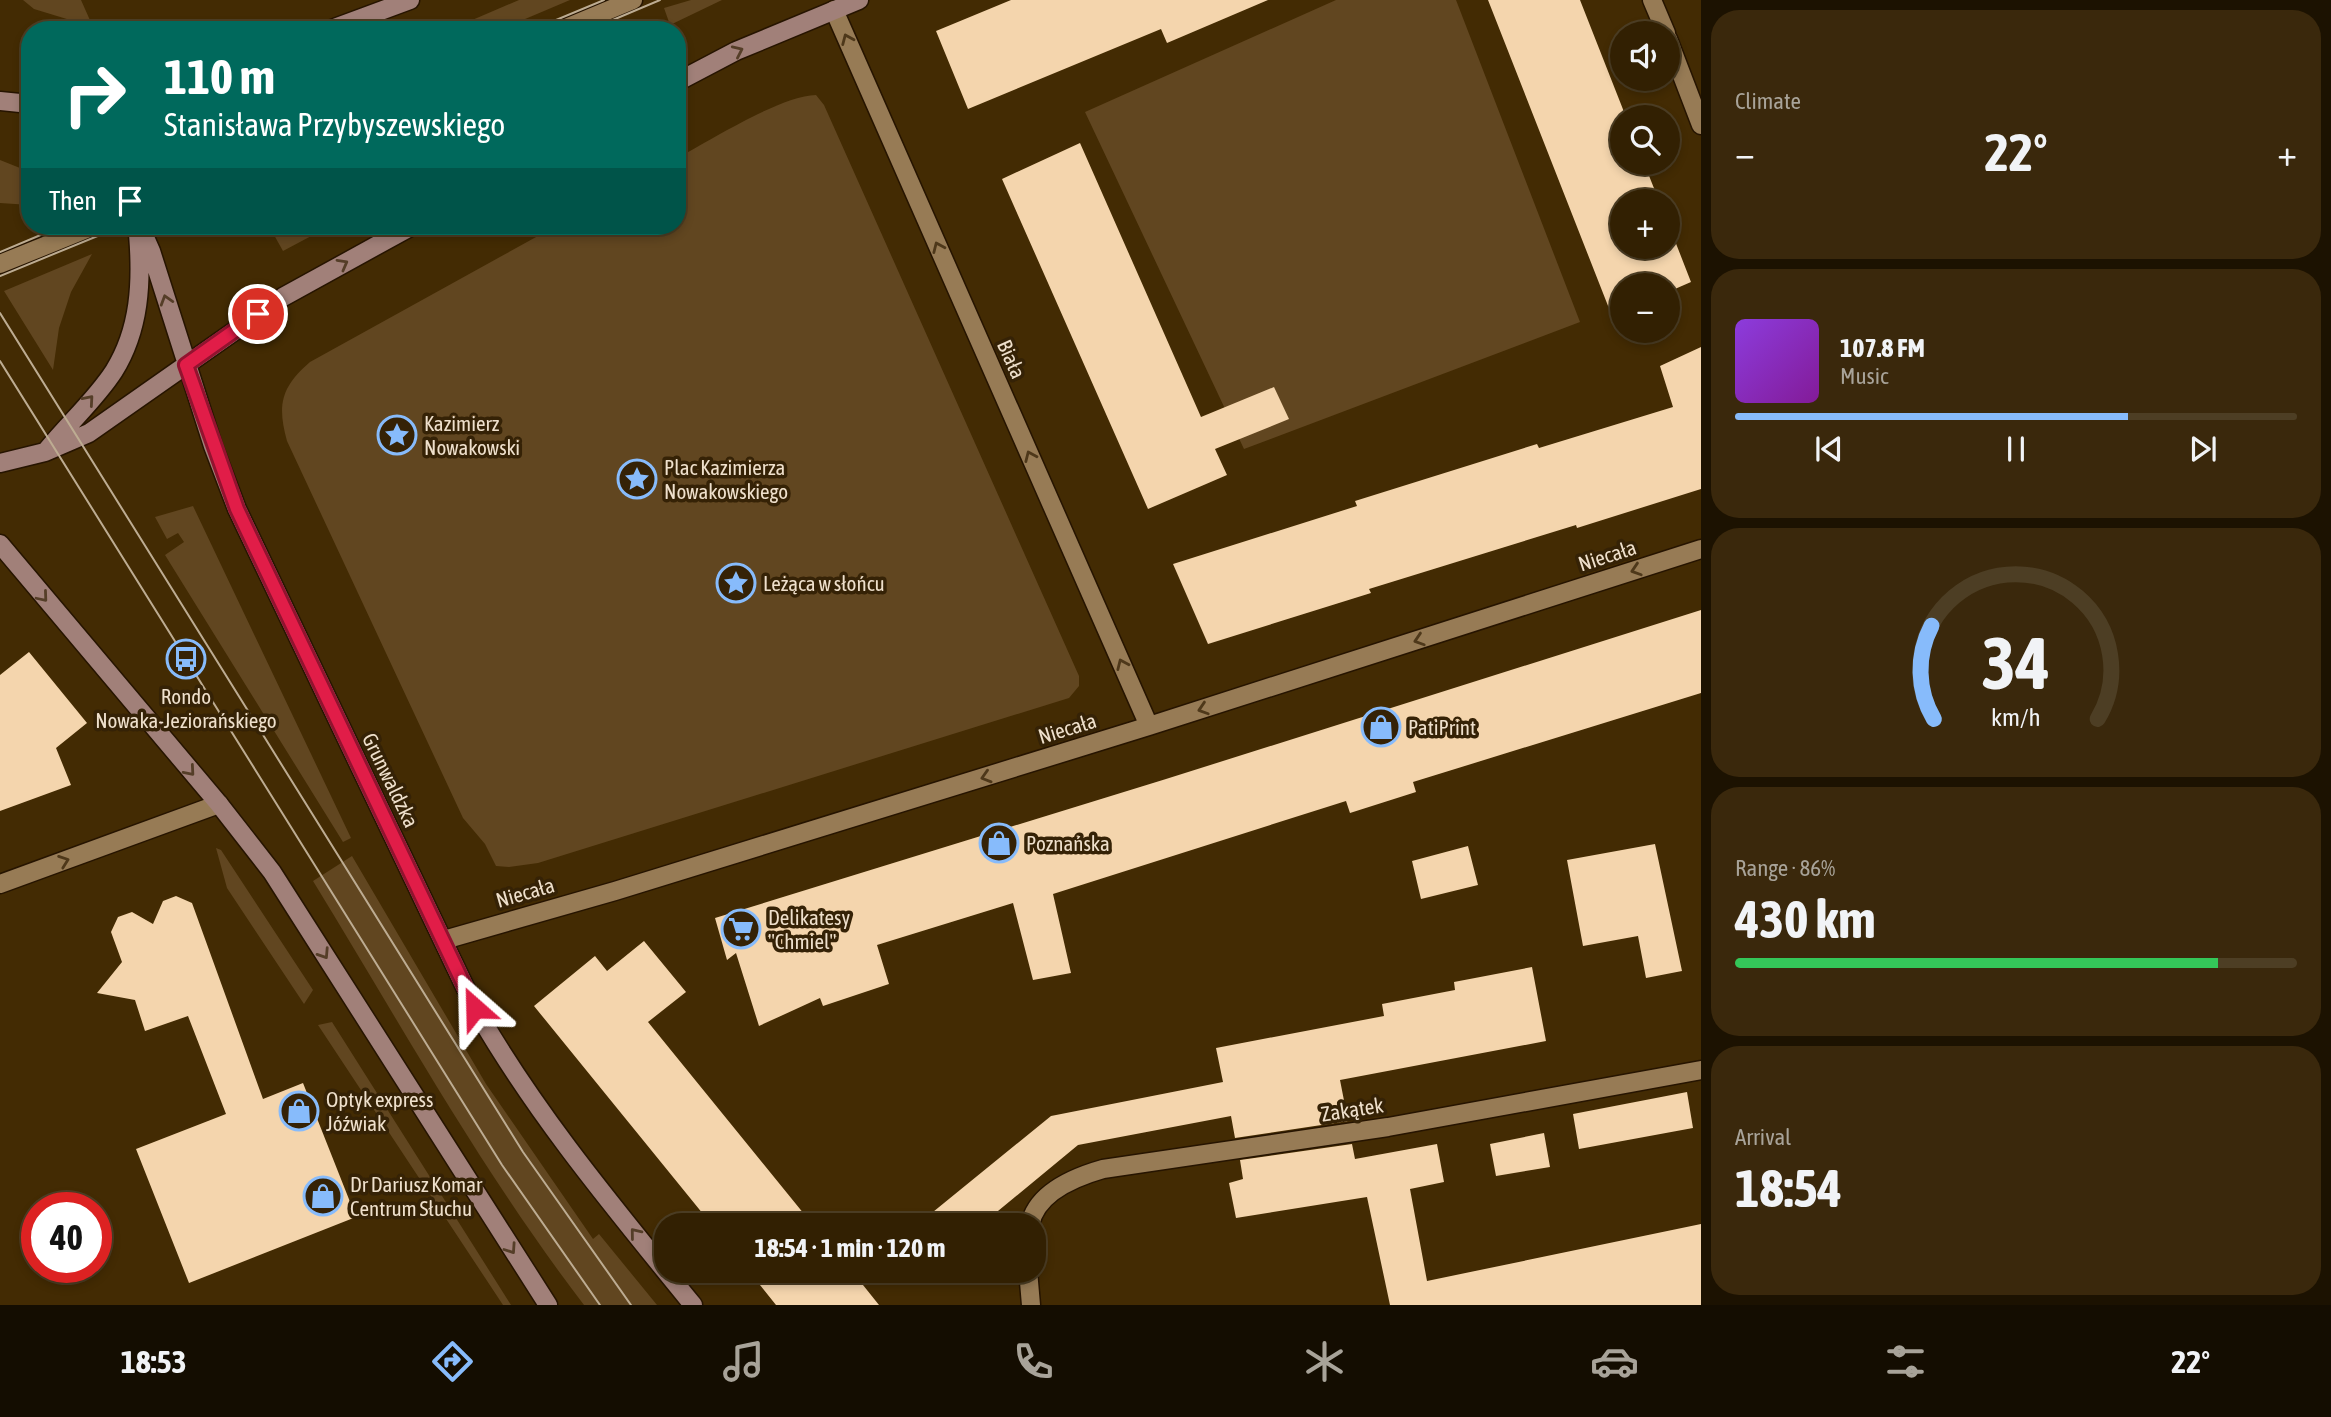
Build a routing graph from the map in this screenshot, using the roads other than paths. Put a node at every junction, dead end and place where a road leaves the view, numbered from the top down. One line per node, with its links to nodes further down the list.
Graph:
1 (410, 0): 6 (street)
2 (633, 0): 7 (street)
3 (859, 0): 5 (street)
4 (1652, 0): 8 (street)
5 (834, 10): 10 (street, one-way to 5); 22 (street, Biała, one-way to 5)
6 (353, 21)
7 (583, 21)
8 (1661, 21)
9 (1680, 70): 11 (street)
10 (686, 77)
11 (1701, 125)
12 (72, 235): 16 (street)
13 (139, 235): 18 (street, one-way to 13)
14 (143, 235): 17 (street, Grunwaldzka, one-way to 14)
15 (396, 235): 17 (street, one-way to 15)
16 (0, 264)
17 (186, 365): 18 (street); 25 (street, Grunwaldzka)
18 (45, 452): 19 (street)
19 (0, 463)
20 (0, 544): 23 (street, one-way to 23)
21 (1701, 549): 22 (street, Niecała, one-way to 22)
22 (1149, 726): 25 (street, Niecała, one-way to 25)
23 (219, 804): 24 (street, one-way to 23); 29 (street, one-way to 29)
24 (0, 884)
25 (443, 940): 30 (street, Grunwaldzka, one-way to 25)
26 (1701, 1070): 27 (street, Zakątek)
27 (1035, 1213)
28 (1029, 1283): 31 (street)
29 (548, 1305)
30 (693, 1305)
31 (1031, 1305)

